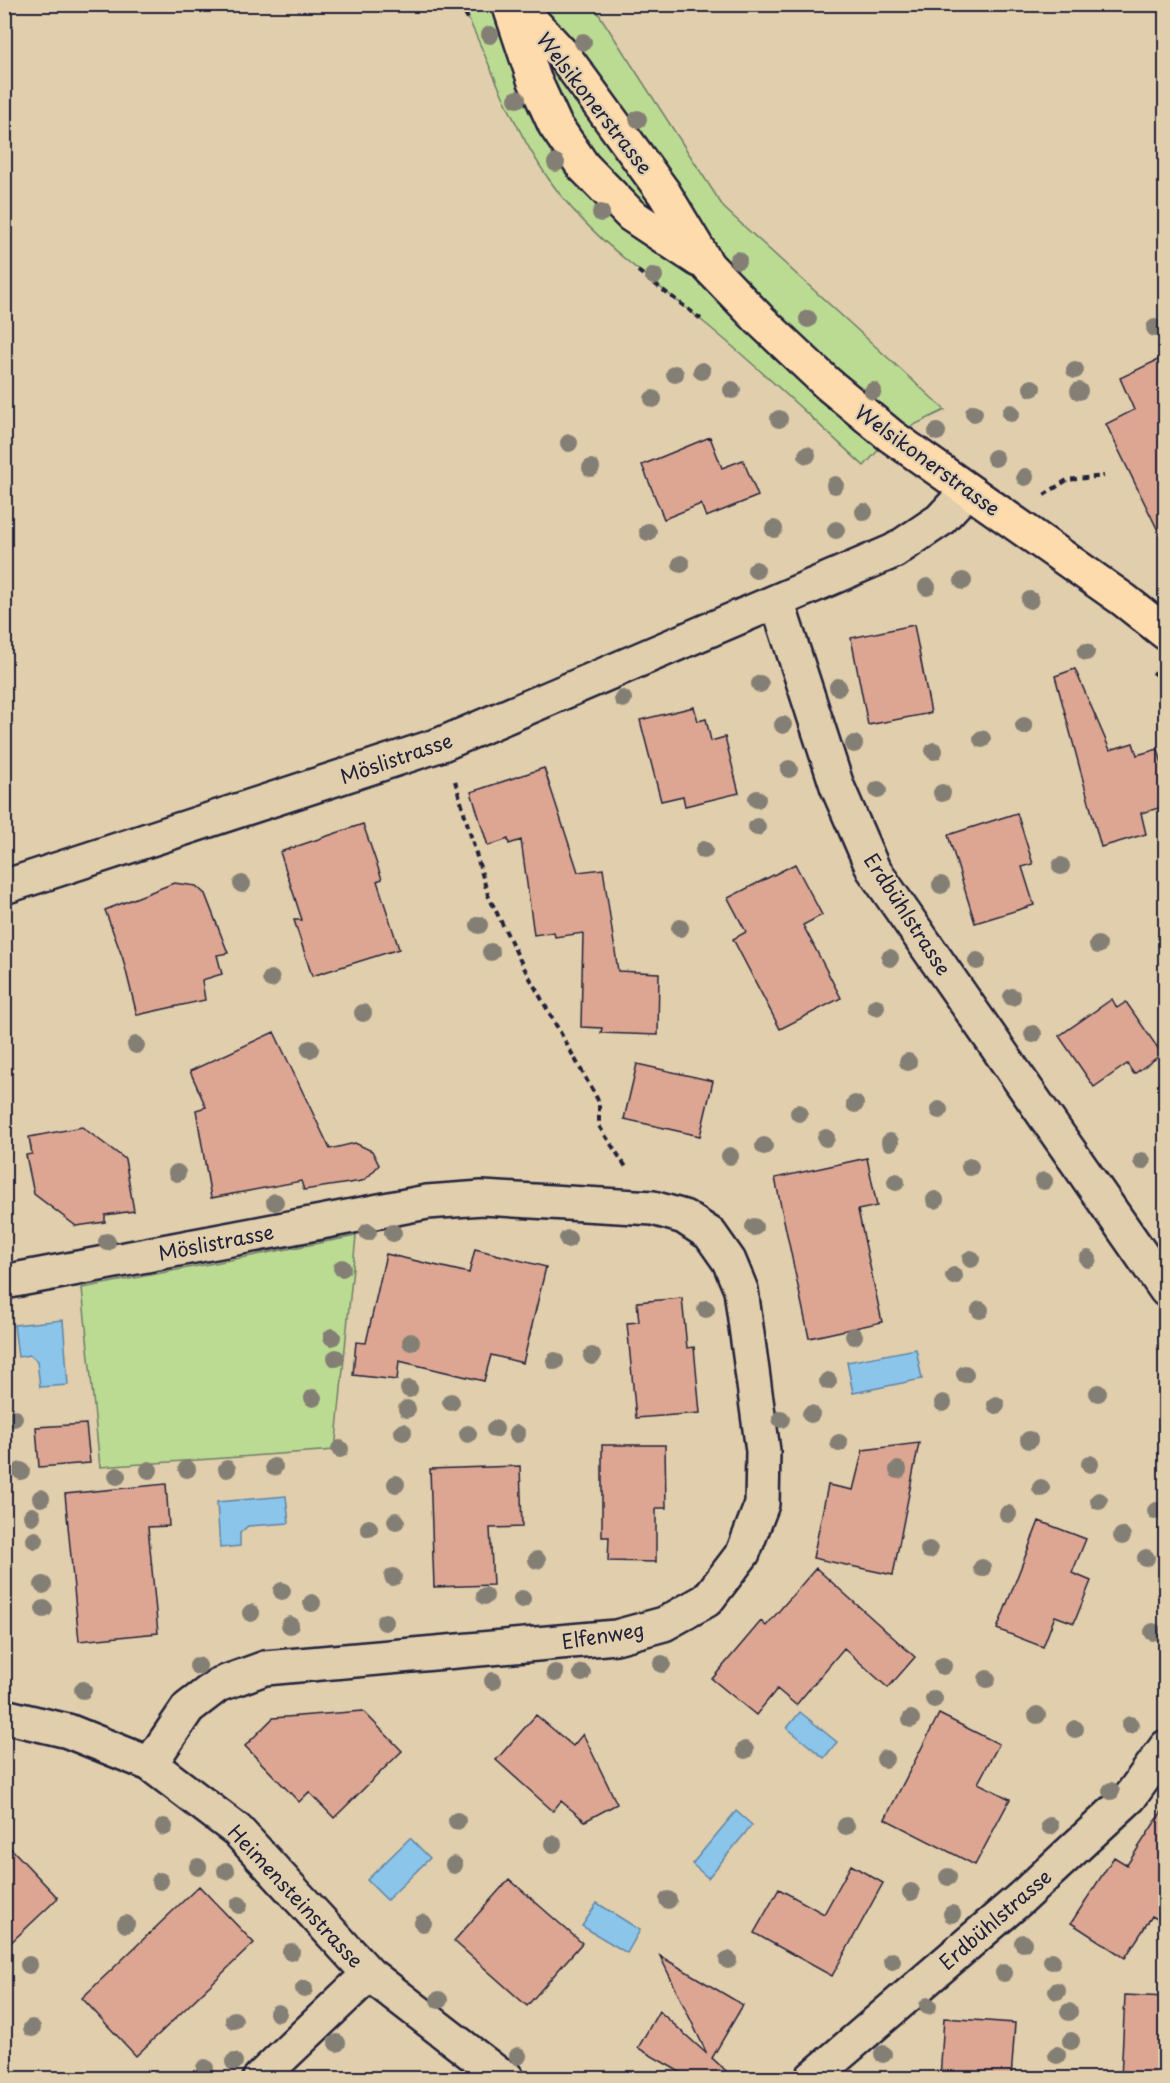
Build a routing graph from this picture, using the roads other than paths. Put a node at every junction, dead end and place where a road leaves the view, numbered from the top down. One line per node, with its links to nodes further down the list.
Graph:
1 (509, 4): 3 (main road, Welsikonerstrasse)
2 (516, 4): 3 (main road, Welsikonerstrasse)
3 (708, 266): 4 (main road, Welsikonerstrasse)
4 (967, 491): 5 (street); 6 (main road, Welsikonerstrasse)
5 (777, 601): 7 (street, Möslistrasse); 10 (street, Erdbühlstrasse)
6 (1166, 633)
7 (4, 887)
8 (653, 1208): 9 (street, Möslistrasse); 13 (street, Elfenweg)
9 (4, 1282)
10 (1166, 1290)
11 (4, 1716): 13 (street, Heimensteinstrasse)
12 (1166, 1747): 17 (street, Erdbühlstrasse)
13 (150, 1764): 14 (street, Heimensteinstrasse)
14 (369, 1974): 15 (street); 16 (street, Heimensteinstrasse)
15 (260, 2079)
16 (507, 2079)
17 (812, 2079)

